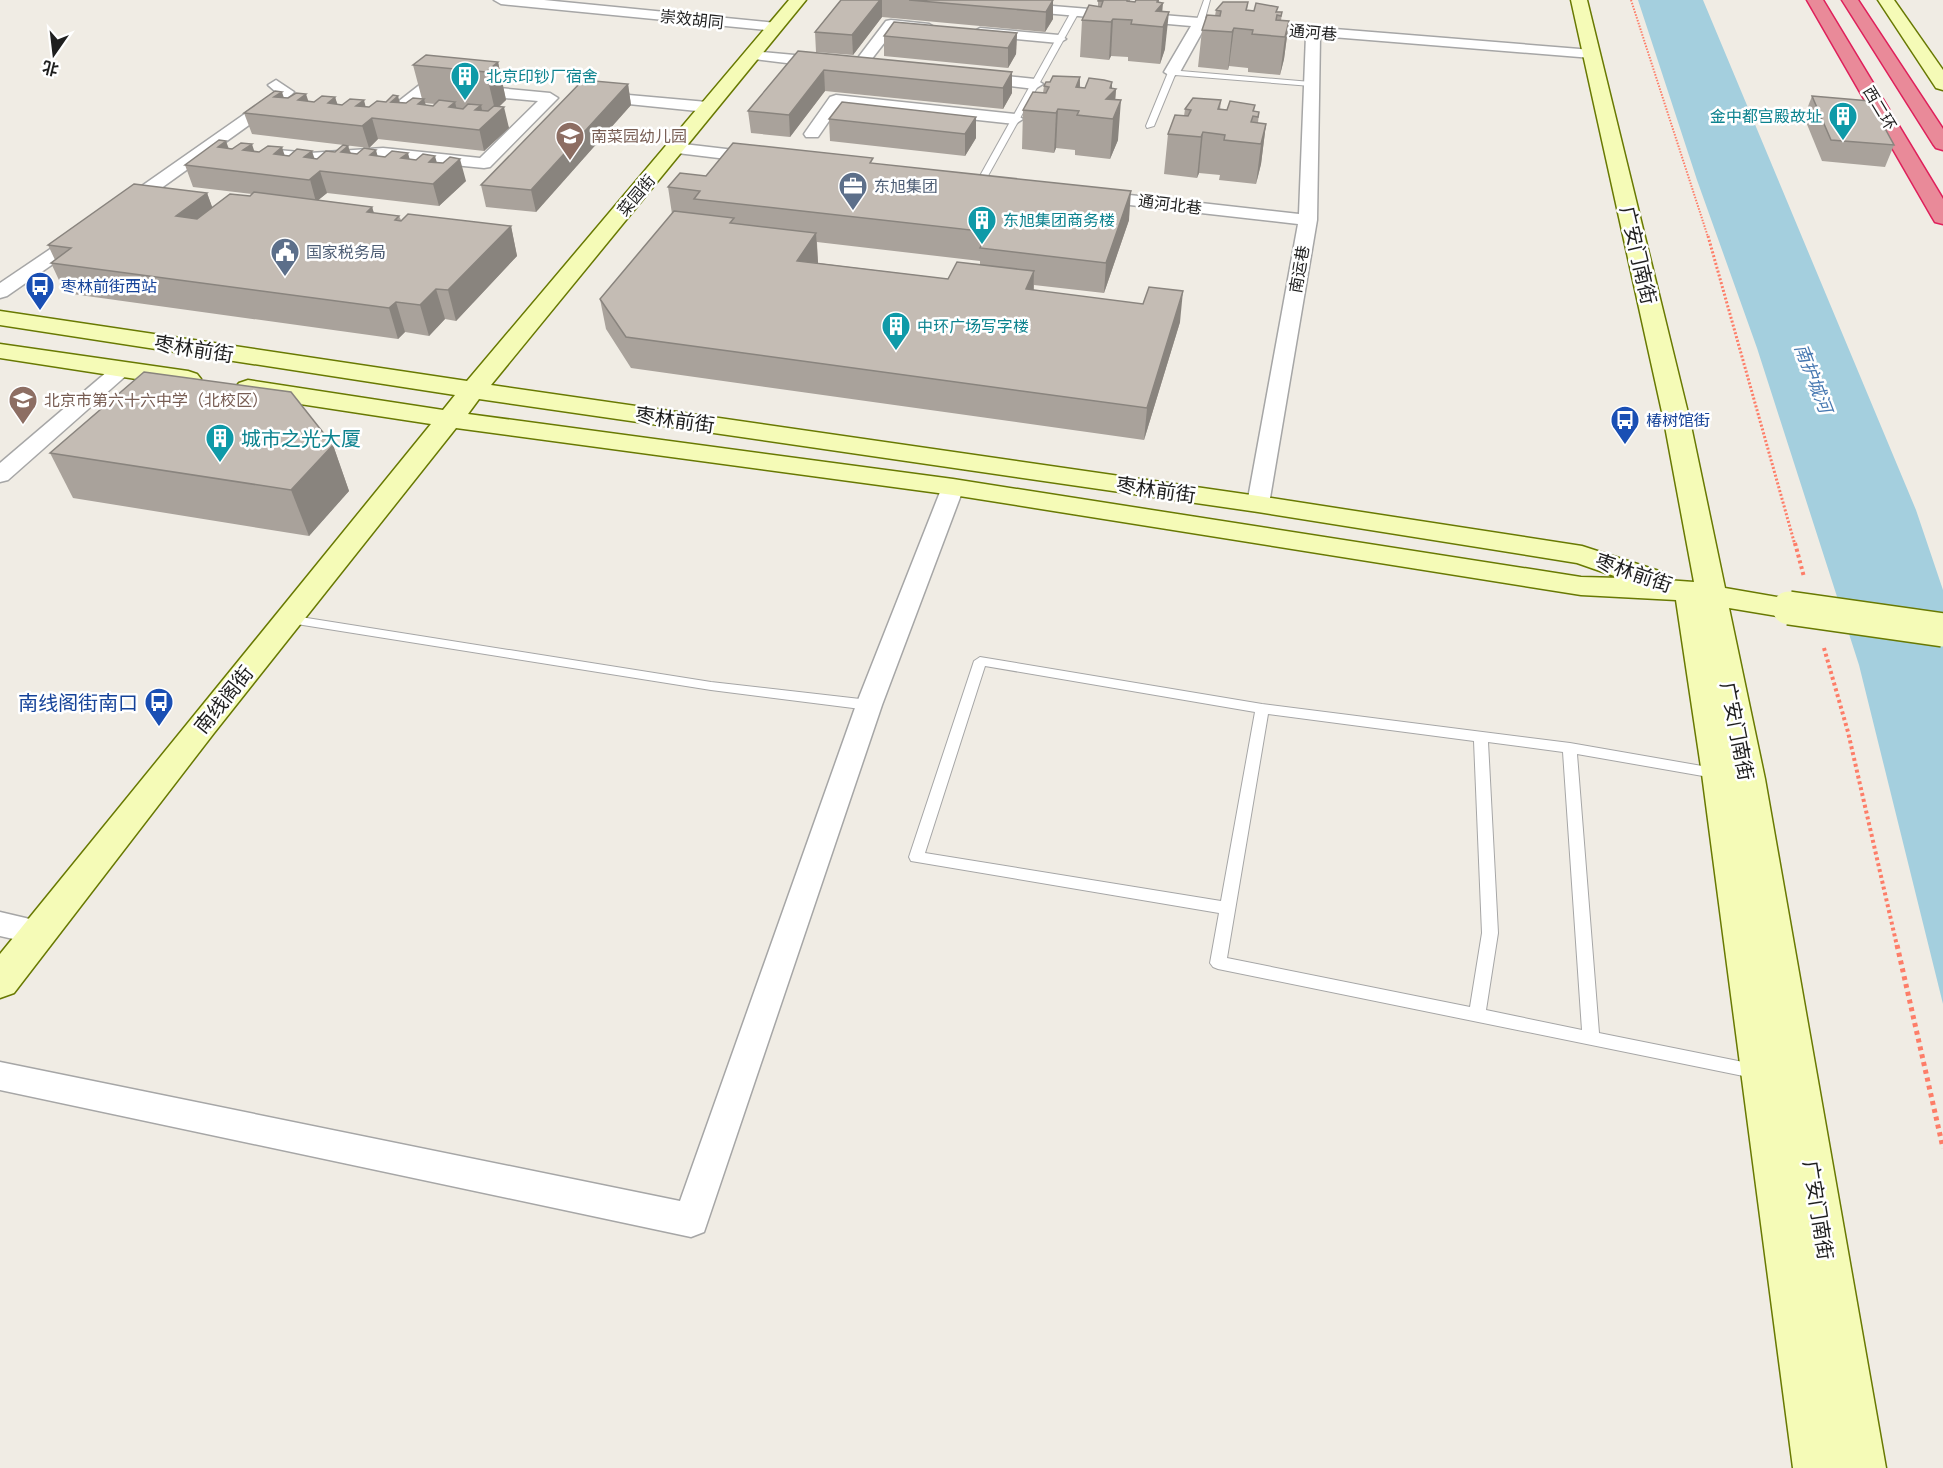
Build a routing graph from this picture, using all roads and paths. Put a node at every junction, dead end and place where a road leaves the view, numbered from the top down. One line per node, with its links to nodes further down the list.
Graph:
1 (501, 0): 13 (street, 崇效胡同)
2 (798, 0): 13 (street, 菜园街)
3 (1207, 0): 12 (lane)
4 (1567, 0): 18 (street, 广安门南街)
5 (1579, 0): 18 (street, 广安门南街)
6 (1631, 0): 56 (path)
7 (1815, 0): 44 (highway, 西二环)
8 (1850, 0): 35 (highway, 西二环)
9 (1886, 0): 20 (street)
10 (995, 6): 11 (street, 通河巷)
11 (1075, 12): 12 (street, 通河巷); 17 (lane)
12 (1200, 22): 16 (street, 通河巷); 23 (street)
13 (776, 27): 19 (street, 菜园街)
14 (947, 29): 21 (street)
15 (970, 31): 17 (street)
16 (1313, 32): 18 (street, 通河巷); 26 (street, 南运巷)
17 (1059, 39): 25 (lane)
18 (1585, 54): 55 (street, 广安门南街)
19 (751, 55): 21 (street); 30 (street, 菜园街)
20 (1936, 64): 27 (street)
21 (848, 65): 22 (street)
22 (882, 69)
23 (1172, 72): 26 (lane); 33 (lane)
24 (964, 77): 25 (street)
25 (1035, 84): 32 (lane)
26 (1311, 84): 45 (street, 南运巷)
27 (1943, 84)
28 (276, 85): 37 (street)
29 (550, 98): 30 (street); 31 (street); 39 (street)
30 (707, 107): 36 (street, 菜园街)
31 (360, 110)
32 (1015, 119): 34 (street); 41 (lane)
33 (1150, 126)
34 (812, 134)
35 (1943, 144)
36 (675, 148): 40 (street); 50 (street, 菜园街)
37 (208, 149): 38 (street); 46 (street)
38 (231, 151)
39 (265, 154)
40 (780, 160)
41 (974, 182): 42 (street)
42 (1003, 185)
43 (1074, 193): 45 (street, 通河北巷)
44 (1943, 218)
45 (1308, 220): 54 (street, 南运巷)
46 (0, 292)
47 (0, 318): 50 (street, 枣林前街)
48 (0, 351): 49 (street, 枣林前街)
49 (122, 369): 51 (street, 枣林前街); 52 (street)
50 (473, 390): 51 (street, 菜园街); 54 (street, 枣林前街)
51 (449, 419): 53 (street, 枣林前街); 57 (street, 南线阁街)
52 (0, 475)
53 (953, 487): 55 (street, 枣林前街); 60 (street)
54 (1258, 504): 55 (street, 枣林前街)
55 (1699, 593): 56 (street); 64 (street, 广安门南街)
56 (1797, 596): 58 (street, bridge)
57 (288, 619): 60 (lane); 67 (street, 南线阁街)
58 (1943, 630)
59 (1822, 641): 74 (path)
60 (869, 705): 72 (street)
61 (1262, 709): 62 (lane); 65 (lane); 65 (lane)
62 (1481, 736): 63 (lane); 69 (lane)
63 (1570, 748): 64 (lane); 70 (lane)
64 (1734, 777): 71 (street, 广安门南街); 73 (street, 广安门南街)
65 (1227, 908): 69 (lane)
66 (0, 924): 67 (street)
67 (40, 933): 68 (street, 南线阁街)
68 (0, 982)
69 (1477, 1015): 70 (lane)
70 (1591, 1039): 71 (lane)
71 (1760, 1072): 73 (lane); 75 (street, 广安门南街)
72 (0, 1076)
73 (1798, 1080): 76 (street, 广安门南街)
74 (1943, 1148)
75 (1818, 1468)
76 (1861, 1468)

